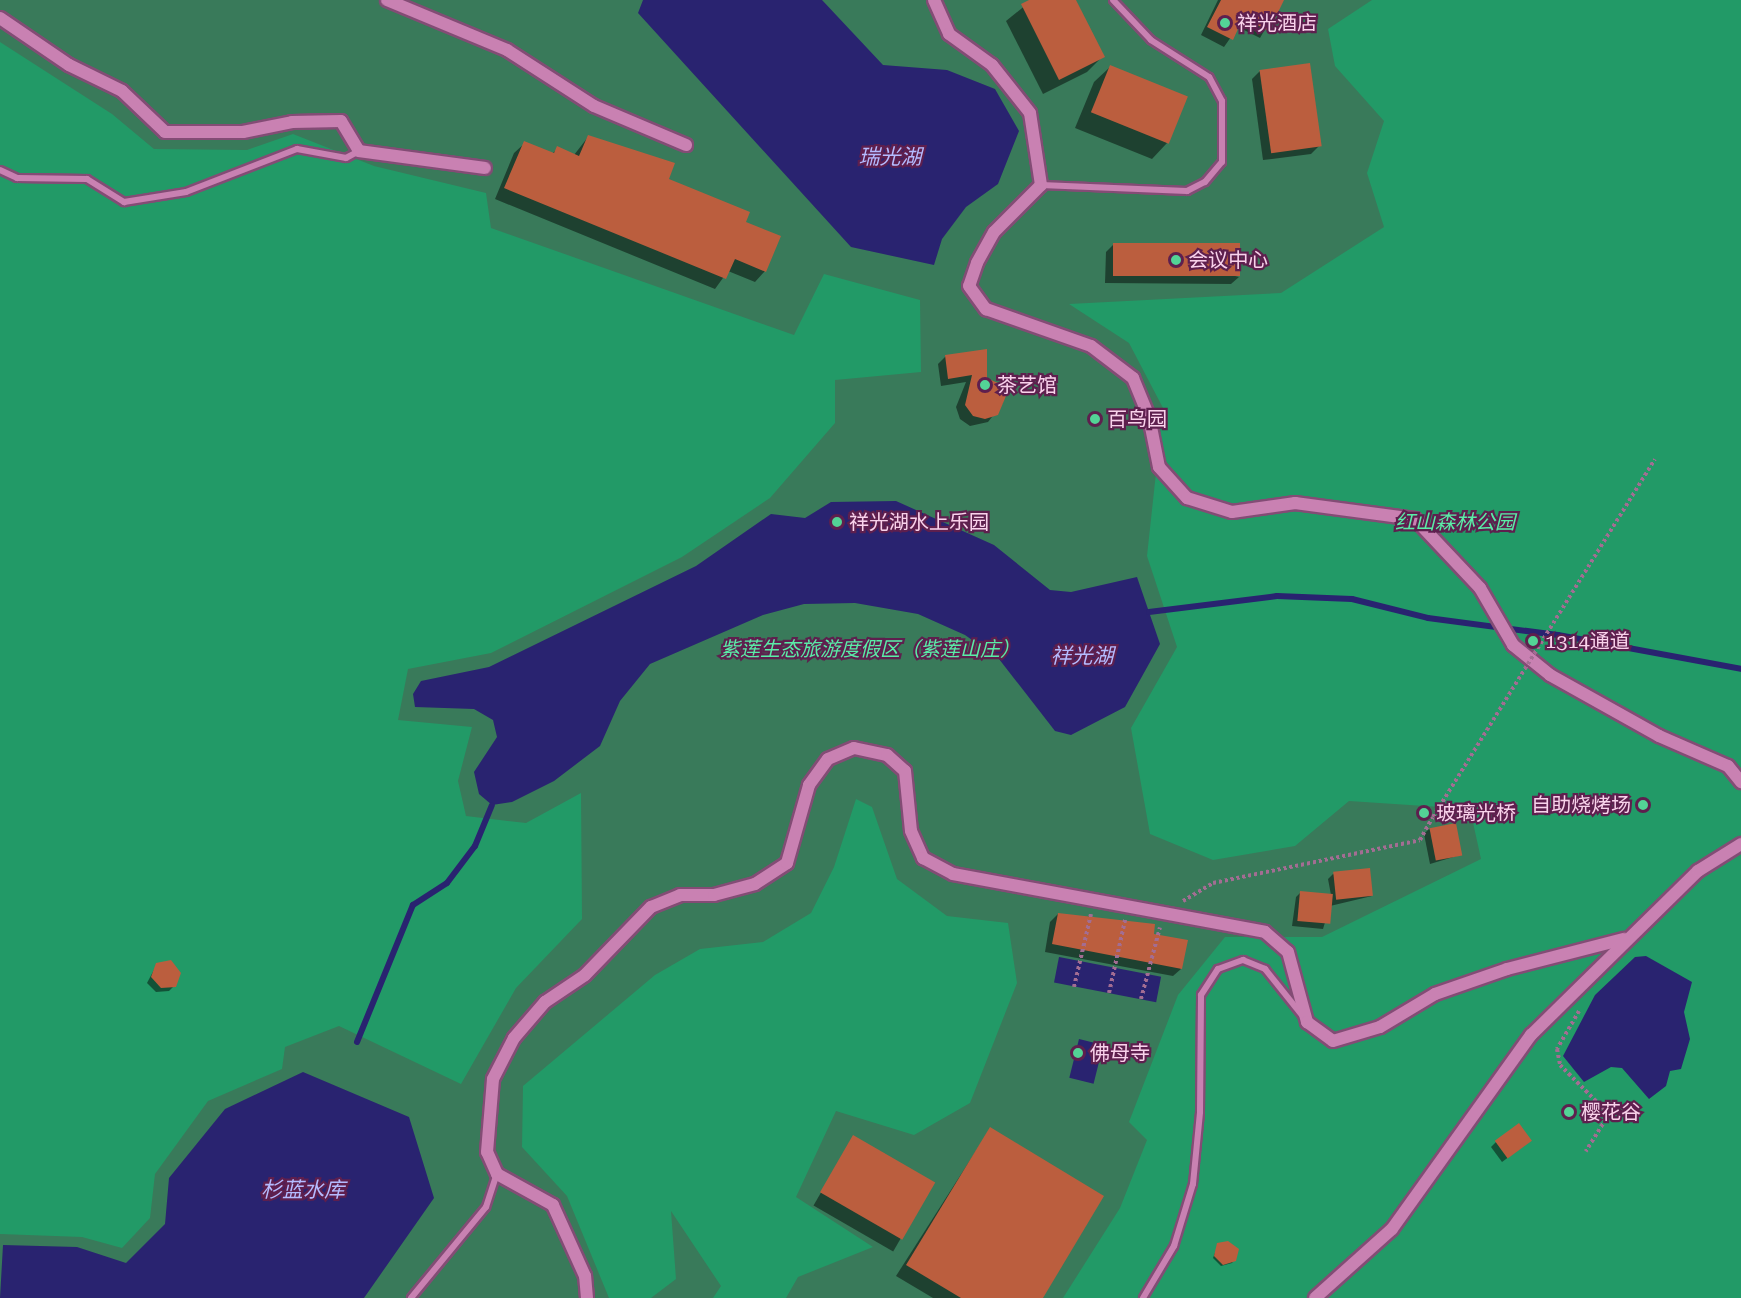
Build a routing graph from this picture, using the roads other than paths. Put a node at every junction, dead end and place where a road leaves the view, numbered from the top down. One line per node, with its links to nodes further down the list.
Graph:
1 (387, 0): 5 (street)
2 (1113, 0): 9 (street)
3 (939, 3): 9 (street)
4 (0, 18): 6 (street)
5 (686, 145)
6 (359, 151): 7 (street); 8 (street)
7 (485, 168)
8 (0, 170)
9 (1041, 185): 10 (street)
10 (1741, 782)
11 (1741, 843): 12 (street)
12 (1624, 939): 13 (street); 18 (street)
13 (1307, 1022): 14 (street); 17 (street)
14 (497, 1174): 15 (street); 16 (street)
15 (411, 1298)
16 (587, 1298)
17 (1143, 1298)
18 (1315, 1298)

